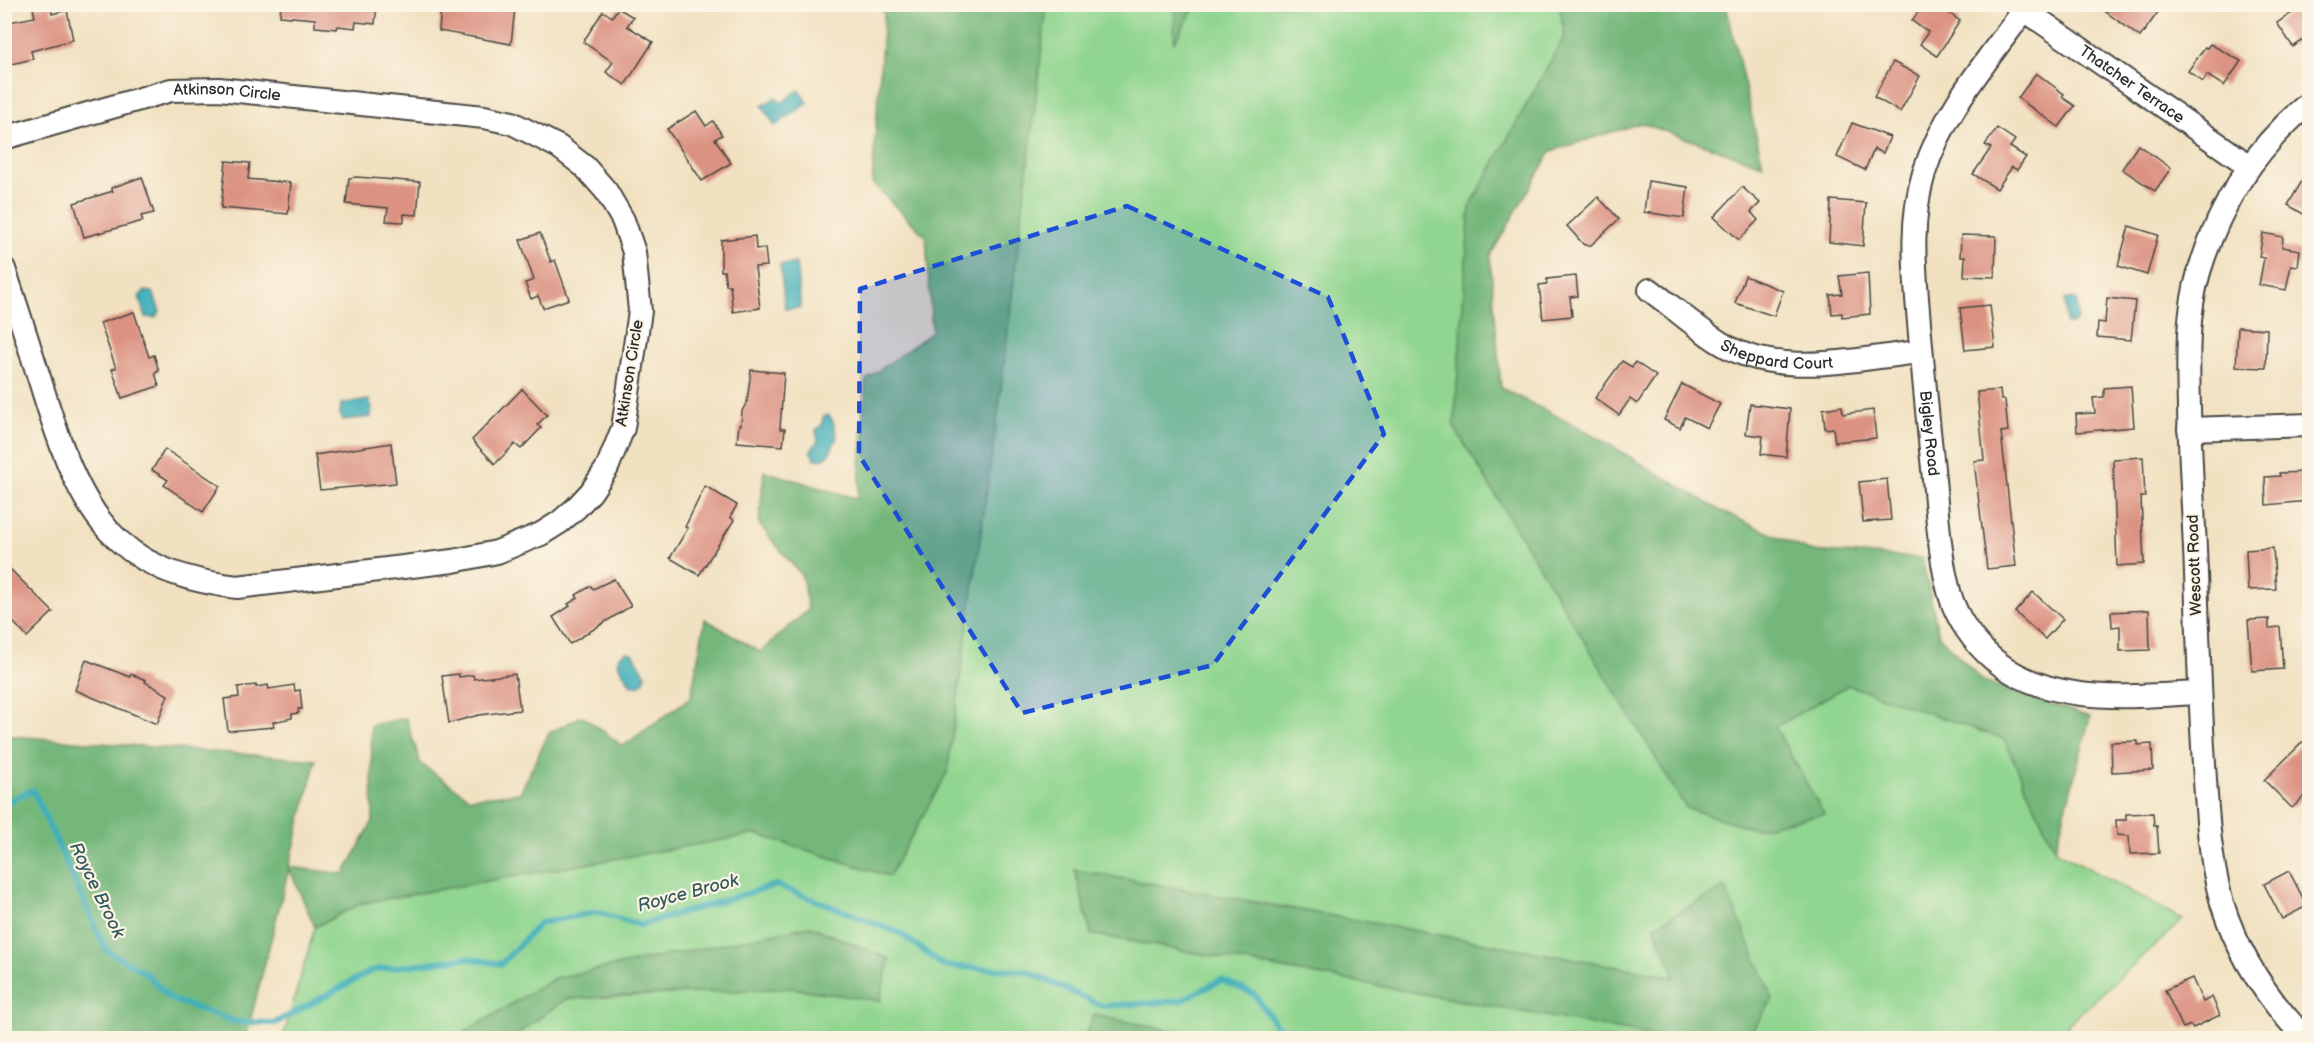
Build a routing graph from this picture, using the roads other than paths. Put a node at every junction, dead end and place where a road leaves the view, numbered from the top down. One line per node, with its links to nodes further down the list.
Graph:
1 (2020, 7): 4 (street, Thatcher Terrace); 7 (street, Bigley Road)
2 (2310, 102): 4 (street, Wescott Road)
3 (4, 138): 5 (street, Atkinson Circle)
4 (2248, 165): 9 (street, Wescott Road)
5 (4, 269)
6 (1650, 290): 7 (street, Sheppard Court)
7 (1921, 352): 10 (street, Bigley Road)
8 (2310, 425): 9 (street)
9 (2190, 429): 10 (street, Wescott Road)
10 (2200, 693): 11 (street, Wescott Road)
11 (2306, 1038)

